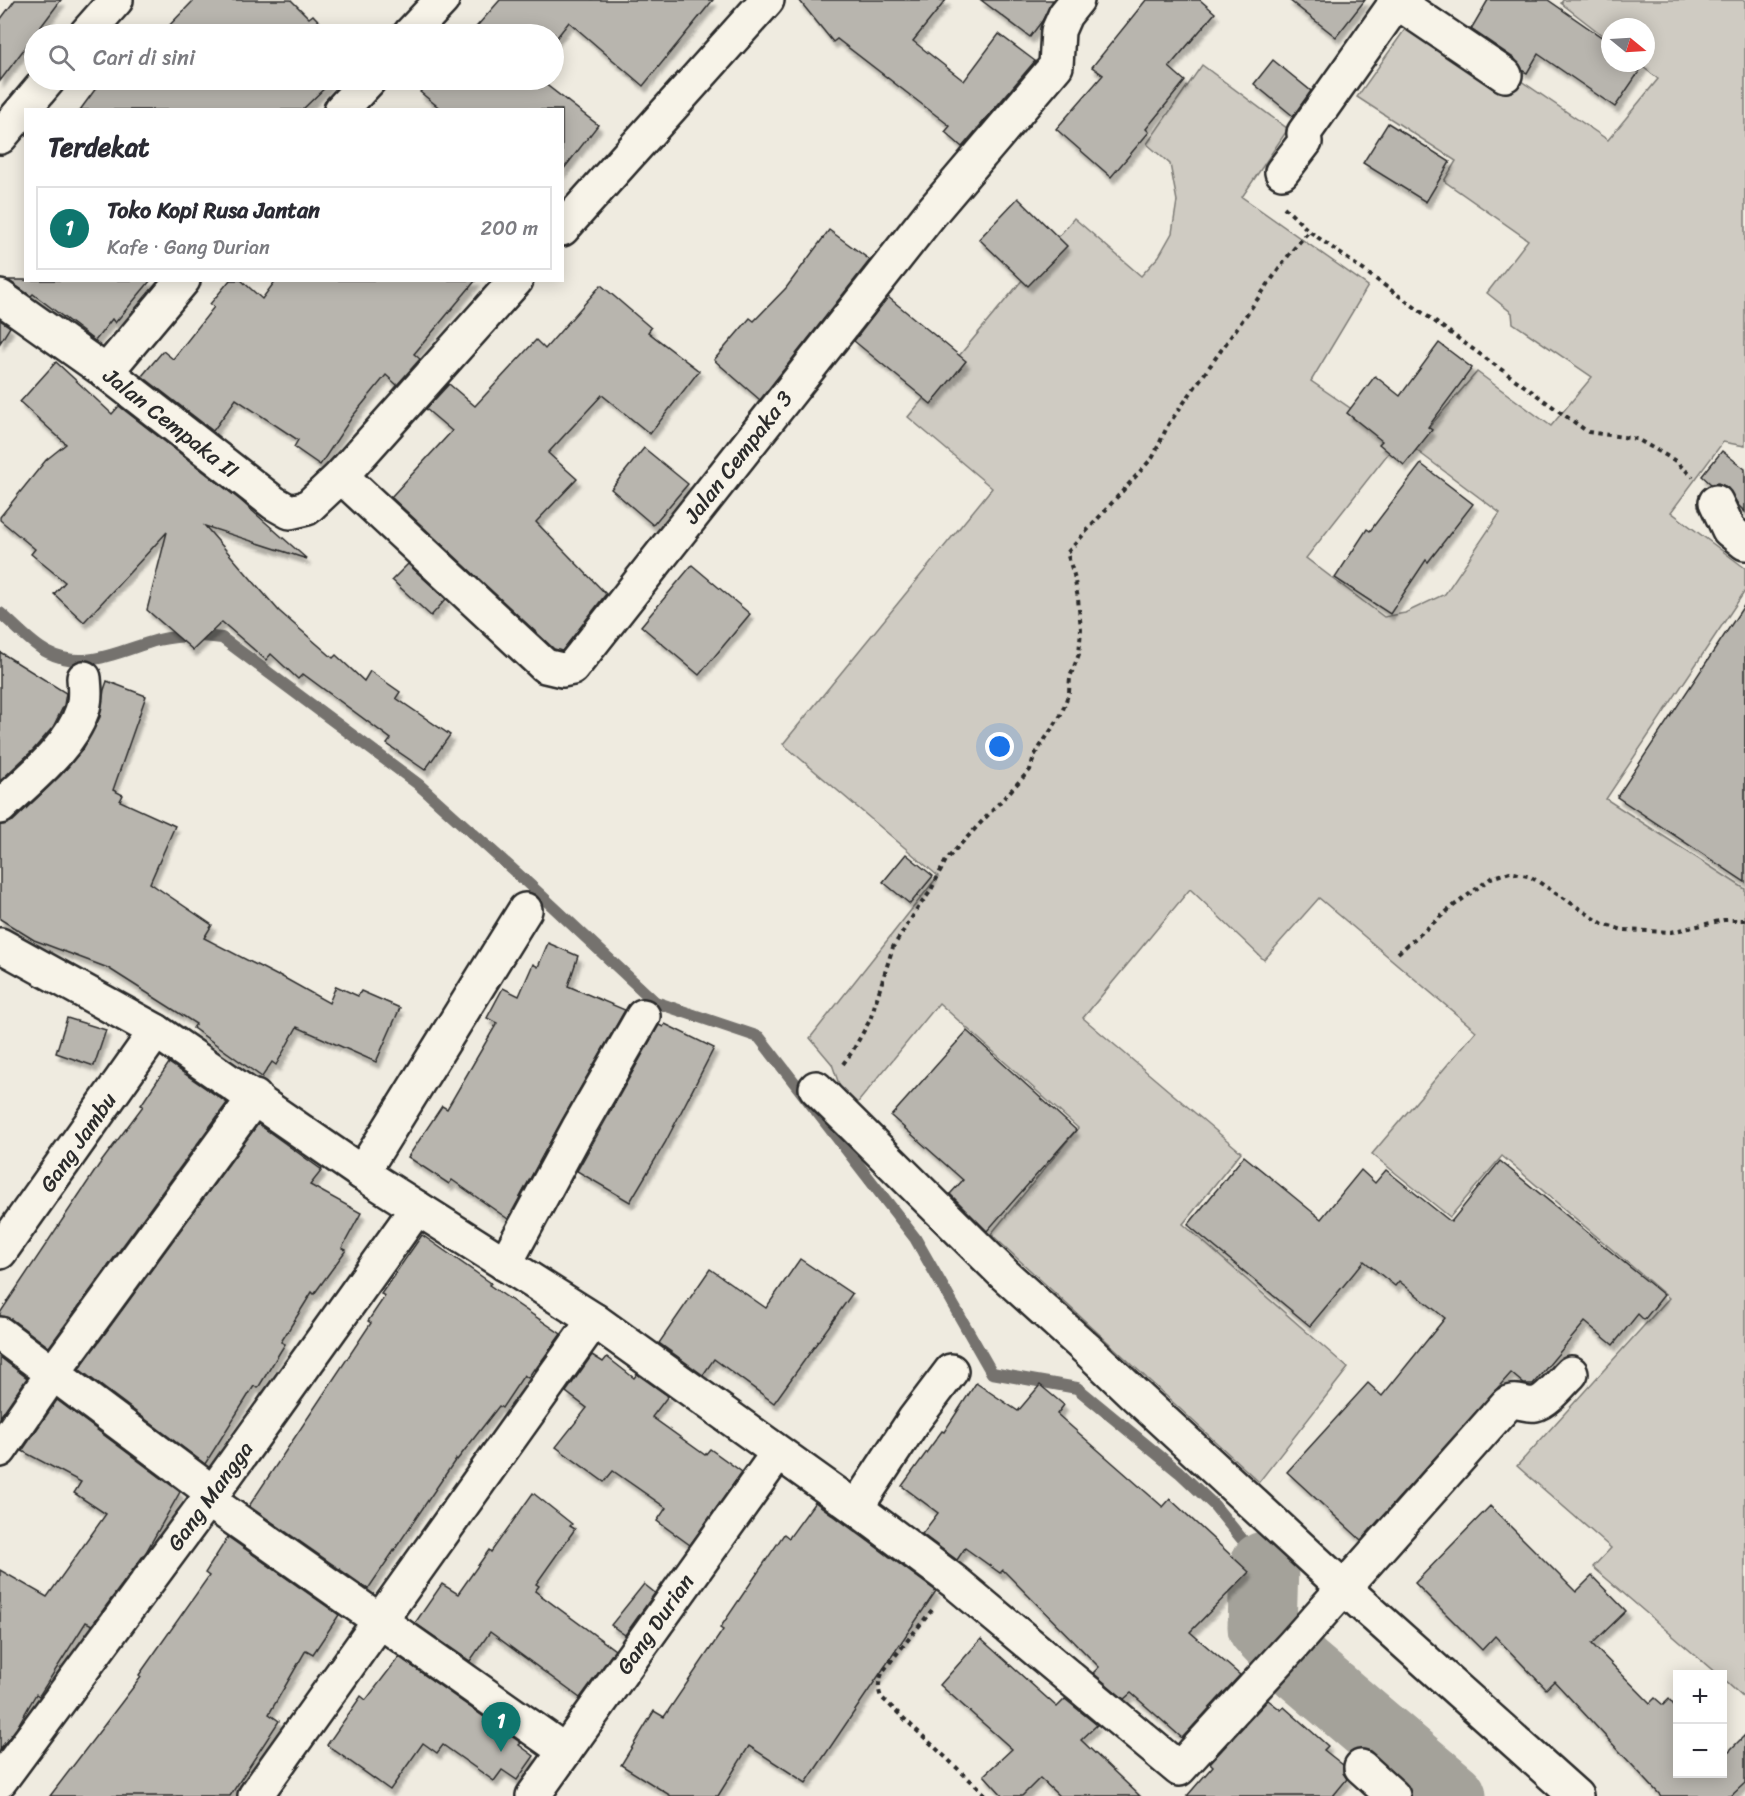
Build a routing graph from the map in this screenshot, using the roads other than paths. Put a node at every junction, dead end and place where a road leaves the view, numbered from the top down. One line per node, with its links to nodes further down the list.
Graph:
1 (116, 0): 6 (street)
2 (442, 0): 7 (street)
3 (767, 0): 16 (street)
4 (1077, 0): 21 (street, Jalan Cempaka 3)
5 (1396, 0): 8 (street); 15 (street)
6 (95, 24)
7 (419, 24)
8 (1504, 75)
9 (40, 90): 12 (street)
10 (360, 90): 13 (street)
11 (24, 108): 14 (street)
12 (24, 108)
13 (343, 108)
14 (0, 137)
15 (1282, 172)
16 (564, 227)
17 (181, 282): 20 (street)
18 (514, 282): 21 (street, Jalan Cempaka II)
19 (0, 297): 20 (street, Jalan Cempaka II)
20 (106, 372): 21 (street, Jalan Cempaka II)
21 (341, 476)
22 (1716, 502): 23 (street)
23 (1745, 543)
24 (84, 678): 25 (street)
25 (0, 807)
26 (525, 910): 32 (street)
27 (0, 945): 29 (street)
28 (643, 1016): 35 (street)
29 (156, 1032): 31 (street); 34 (street, Gang Jambu)
30 (820, 1091): 45 (street)
31 (255, 1097): 32 (street); 40 (street)
32 (362, 1173): 33 (street)
33 (417, 1208): 35 (street); 43 (street, Gang Mangga)
34 (0, 1252)
35 (505, 1264): 36 (street)
36 (594, 1320): 42 (street); 46 (street)
37 (0, 1334): 40 (street)
38 (951, 1371): 44 (street)
39 (1571, 1372): 45 (street)
40 (53, 1373): 41 (street); 43 (street)
41 (0, 1450)
42 (778, 1453): 44 (street); 47 (street, Gang Durian)
43 (210, 1496): 46 (street); 49 (street, Gang Mangga)
44 (856, 1508): 45 (street)
45 (1344, 1588): 53 (street)
46 (379, 1621): 47 (street); 50 (street)
47 (565, 1751): 51 (street, Gang Durian)
48 (1361, 1767): 52 (street)
49 (0, 1781)
50 (255, 1796)
51 (533, 1796)
52 (1393, 1796)
53 (1576, 1796)

